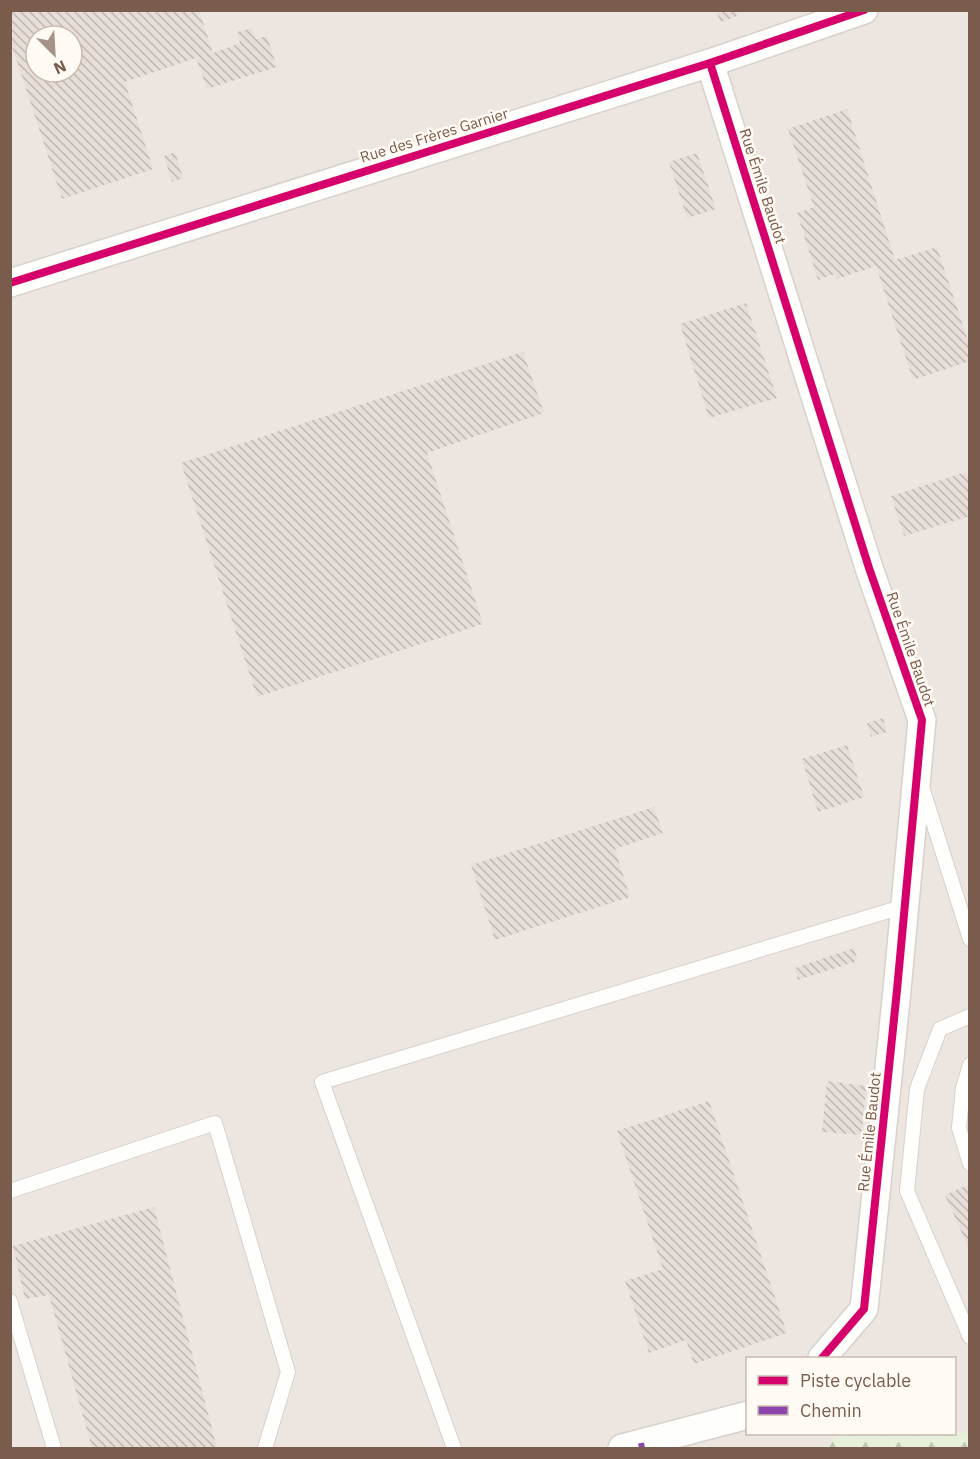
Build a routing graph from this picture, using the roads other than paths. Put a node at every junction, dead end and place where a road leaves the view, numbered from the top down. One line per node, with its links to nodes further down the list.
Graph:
1 (864, 10): 2 (street, Rue des Frères Garnier)
2 (710, 63): 3 (street, Rue des Frères Garnier); 4 (street, Rue Émile Baudot)
3 (10, 283)
4 (917, 771): 5 (street, Rue Émile Baudot); 6 (lane)
5 (905, 906): 13 (street, Rue Émile Baudot); 17 (lane)
6 (969, 939)
7 (969, 1016): 12 (lane)
8 (969, 1065): 9 (lane)
9 (969, 1164)
10 (10, 1191): 16 (lane)
11 (10, 1301): 15 (lane)
12 (969, 1338)
13 (824, 1357)
14 (746, 1415): 18 (street)
15 (54, 1449)
16 (265, 1449)
17 (454, 1449)
18 (622, 1449)

